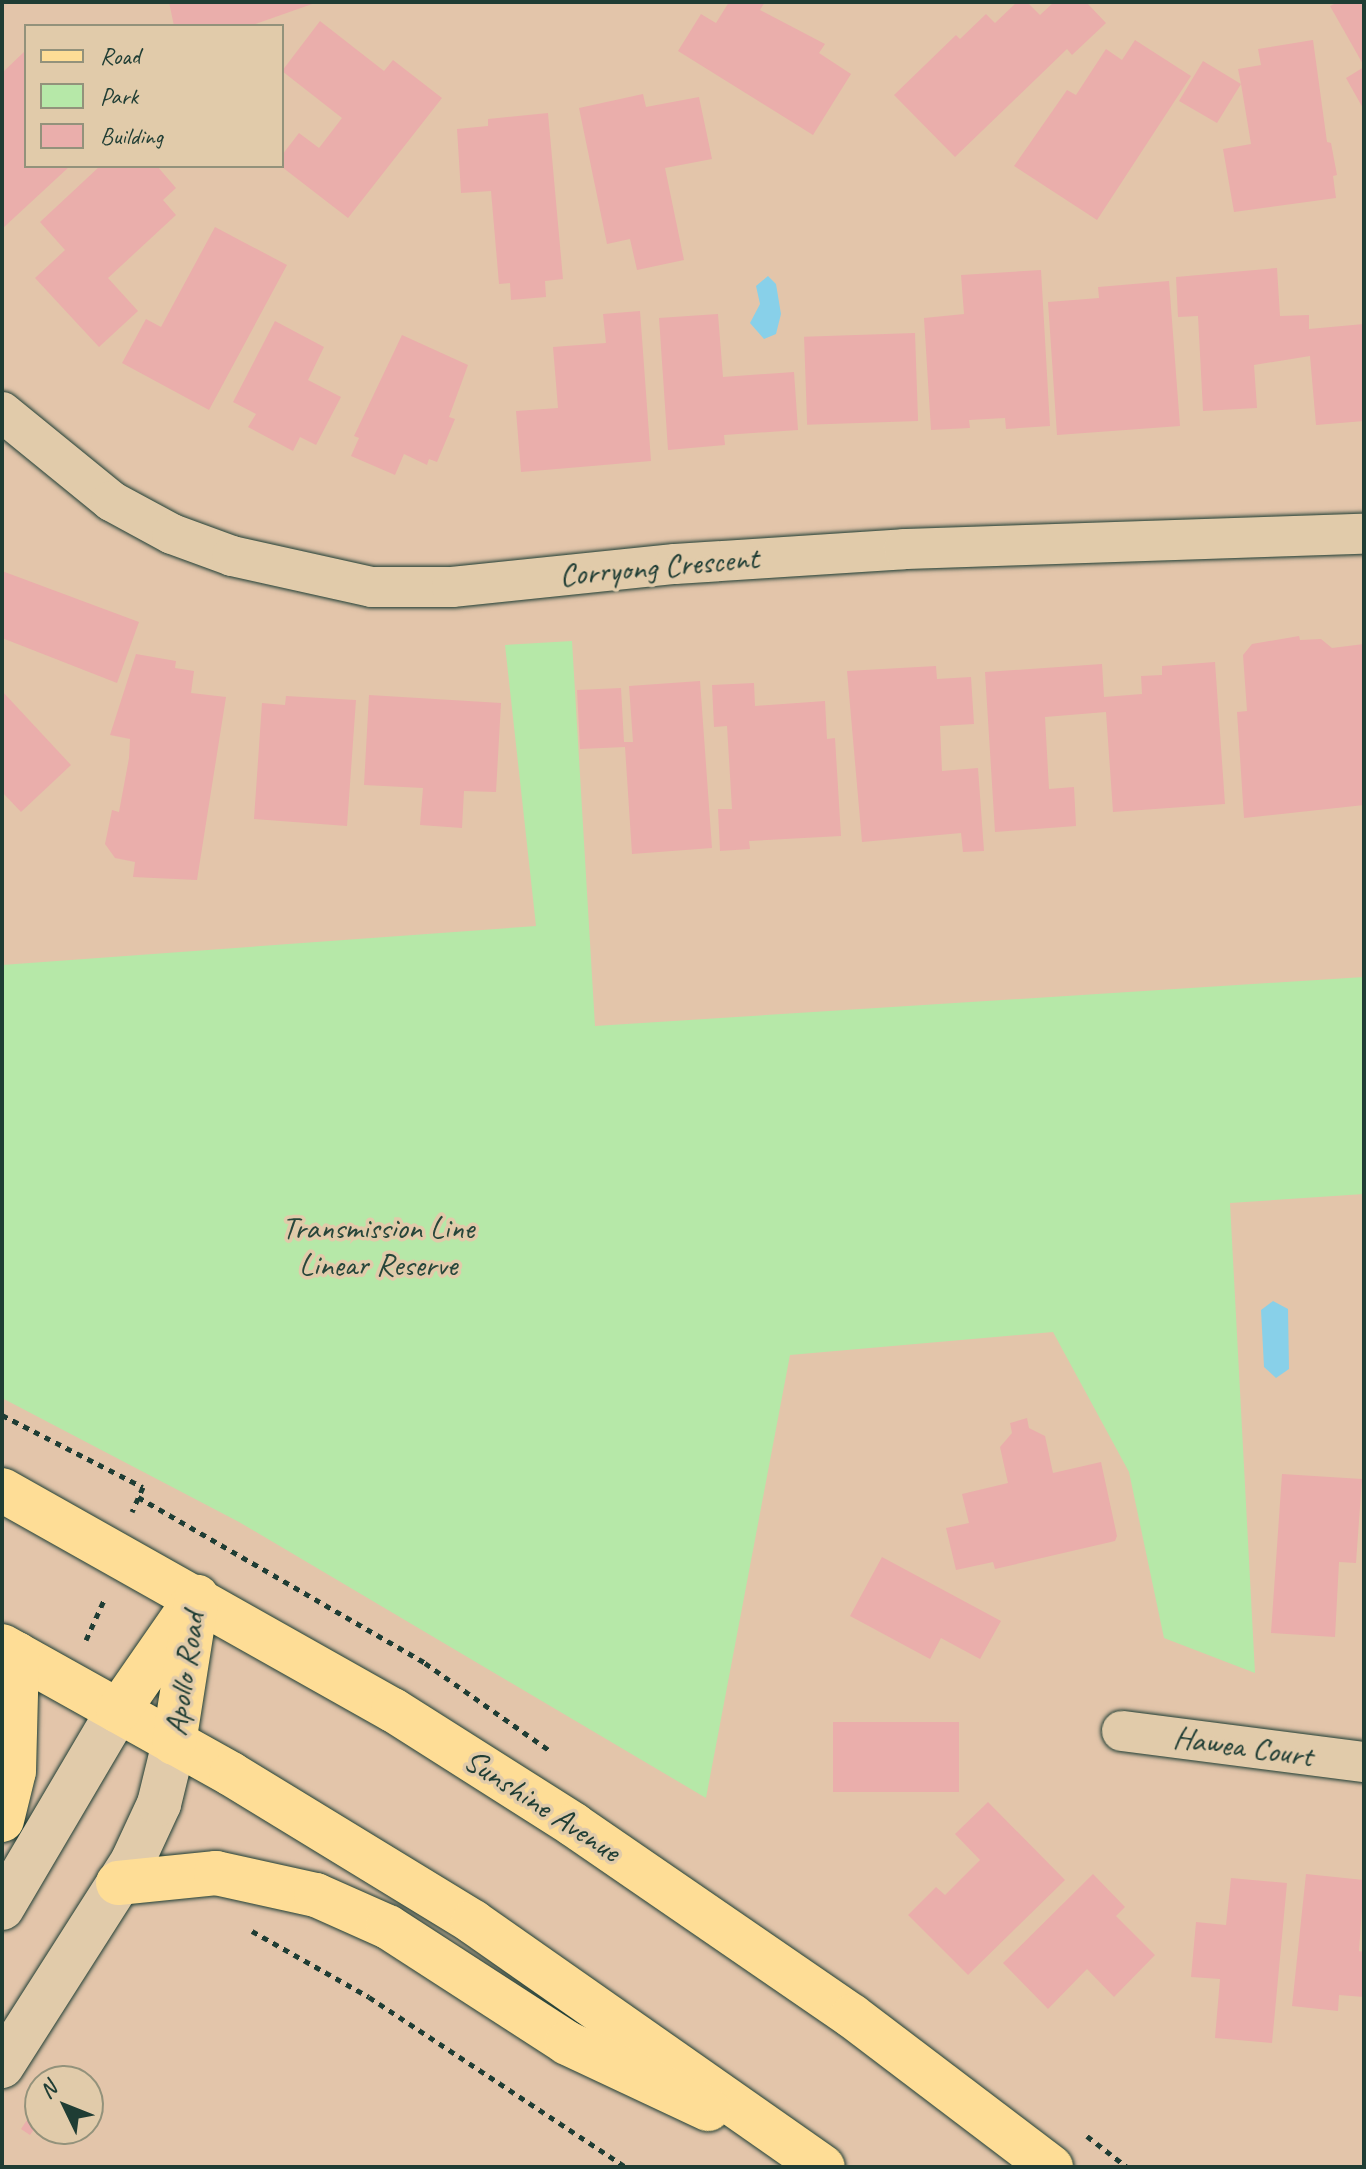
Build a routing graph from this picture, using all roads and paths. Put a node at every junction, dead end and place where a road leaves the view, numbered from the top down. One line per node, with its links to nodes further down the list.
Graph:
1 (6, 422): 2 (street, Corryong Crescent)
2 (1364, 534)
3 (2, 1415): 5 (path)
4 (2, 1490): 6 (main road, Sunshine Avenue)
5 (129, 1519)
6 (197, 1597): 10 (main road, Apollo Road); 12 (main road, Apollo Road); 21 (main road, Sunshine Avenue)
7 (102, 1609): 9 (path)
8 (10, 1650): 10 (main road); 14 (main road)
9 (79, 1652)
10 (118, 1711): 12 (main road); 16 (street, Apollo Road)
11 (1122, 1731): 13 (street, Hawea Court)
12 (174, 1743): 15 (street, Apollo Road); 19 (main road)
13 (1364, 1762)
14 (2, 1820)
15 (118, 1883): 18 (street, Apollo Road); 19 (main road)
16 (2, 1908)
17 (247, 1929): 20 (path)
18 (2, 2066)
19 (817, 2162)
20 (626, 2167)
21 (1051, 2167)

